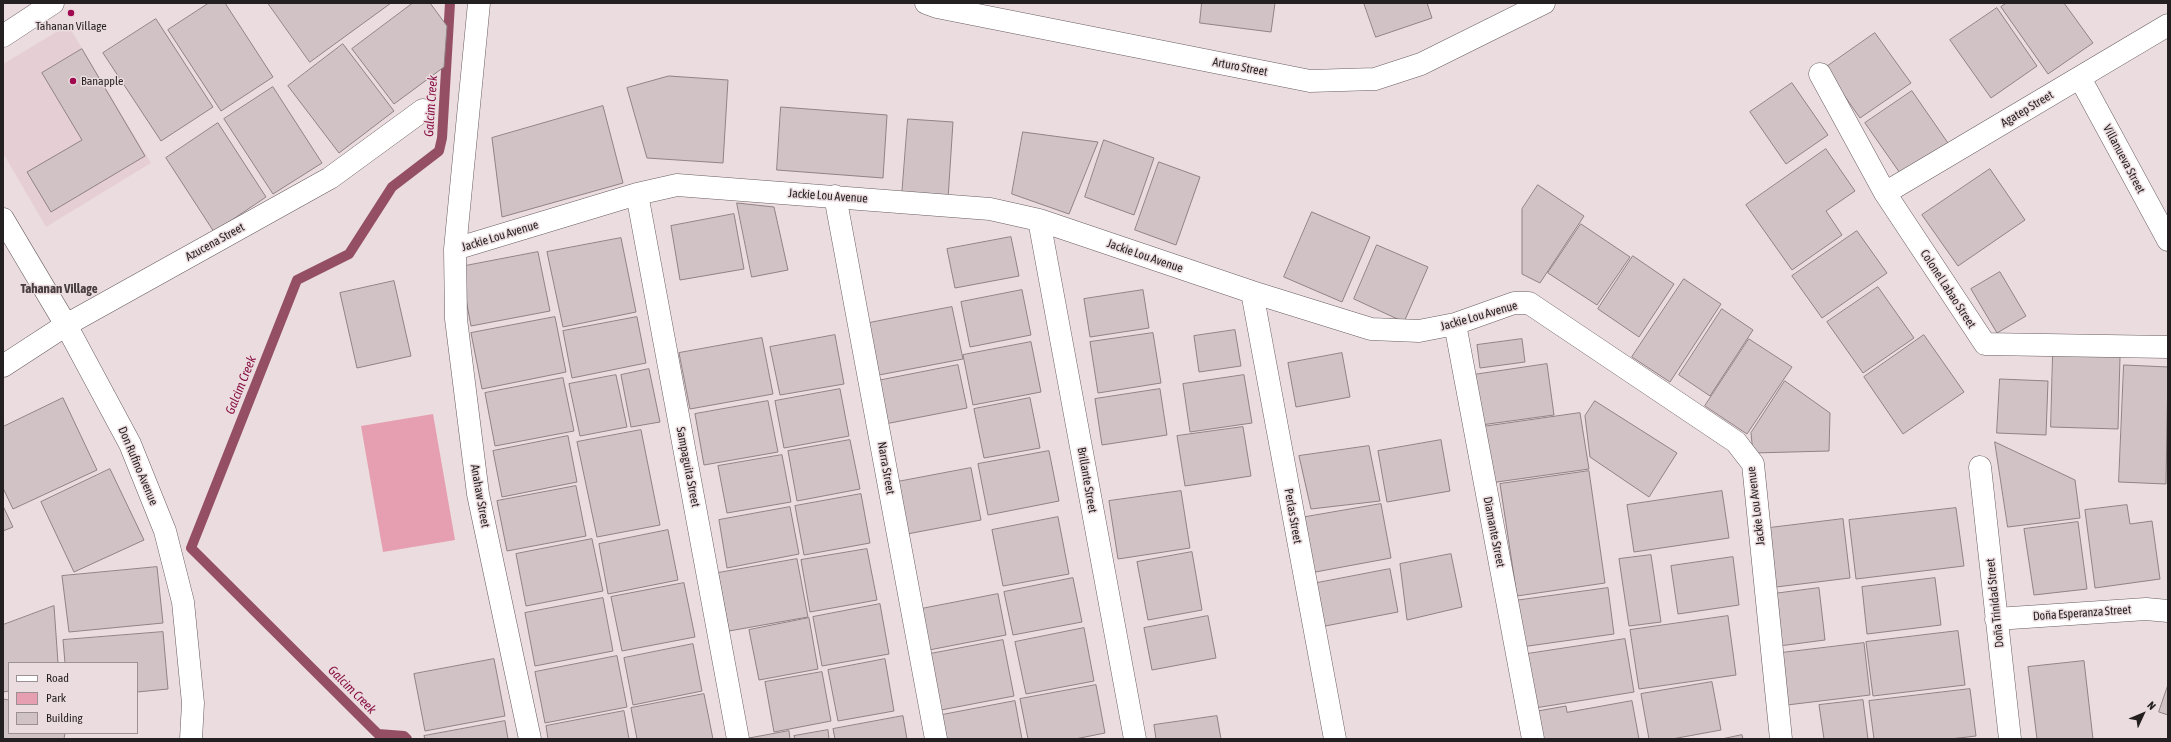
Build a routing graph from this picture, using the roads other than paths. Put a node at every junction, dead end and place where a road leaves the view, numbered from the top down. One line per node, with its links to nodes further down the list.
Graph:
1 (53, 3): 6 (street)
2 (478, 3): 16 (street, Jackie Lou Avenue)
3 (1544, 3): 4 (street, Arturo Street)
4 (934, 4)
5 (2168, 25): 8 (street, Agatep Street)
6 (3, 36)
7 (1820, 74): 10 (street, Colonel Labao Street)
8 (2080, 78): 10 (street, Agatep Street); 15 (street, Villanueva Street)
9 (423, 110): 19 (street, Azucena Street)
10 (1885, 193): 20 (street, Colonel Labao Street)
11 (637, 194): 12 (street, Jackie Lou Avenue); 16 (street, Jackie Lou Avenue); 27 (street, Sampaguita Street)
12 (835, 196): 14 (street, Jackie Lou Avenue); 28 (street, Narra Street)
13 (3, 219): 19 (street, Don Rufino Avenue)
14 (1040, 220): 17 (street, Jackie Lou Avenue); 29 (street, Brillante Street)
15 (2168, 240)
16 (455, 249): 26 (street, Anahaw Street)
17 (1252, 292): 18 (street, Jackie Lou Avenue); 30 (street, Perlas Street)
18 (1455, 324): 31 (street, Diamante Street); 32 (street, Jackie Lou Avenue)
19 (66, 325): 21 (street, Azucena Street); 25 (street, Don Rufino Avenue)
20 (2168, 347)
21 (3, 366)
22 (1980, 467): 24 (street, Doña Trinidad Street)
23 (2168, 611): 24 (street, Doña Esperanza Street)
24 (1996, 619): 33 (street, Doña Trinidad Street)
25 (191, 739)
26 (530, 739)
27 (738, 739)
28 (936, 739)
29 (1135, 739)
30 (1334, 739)
31 (1533, 739)
32 (1781, 739)
33 (2010, 739)

